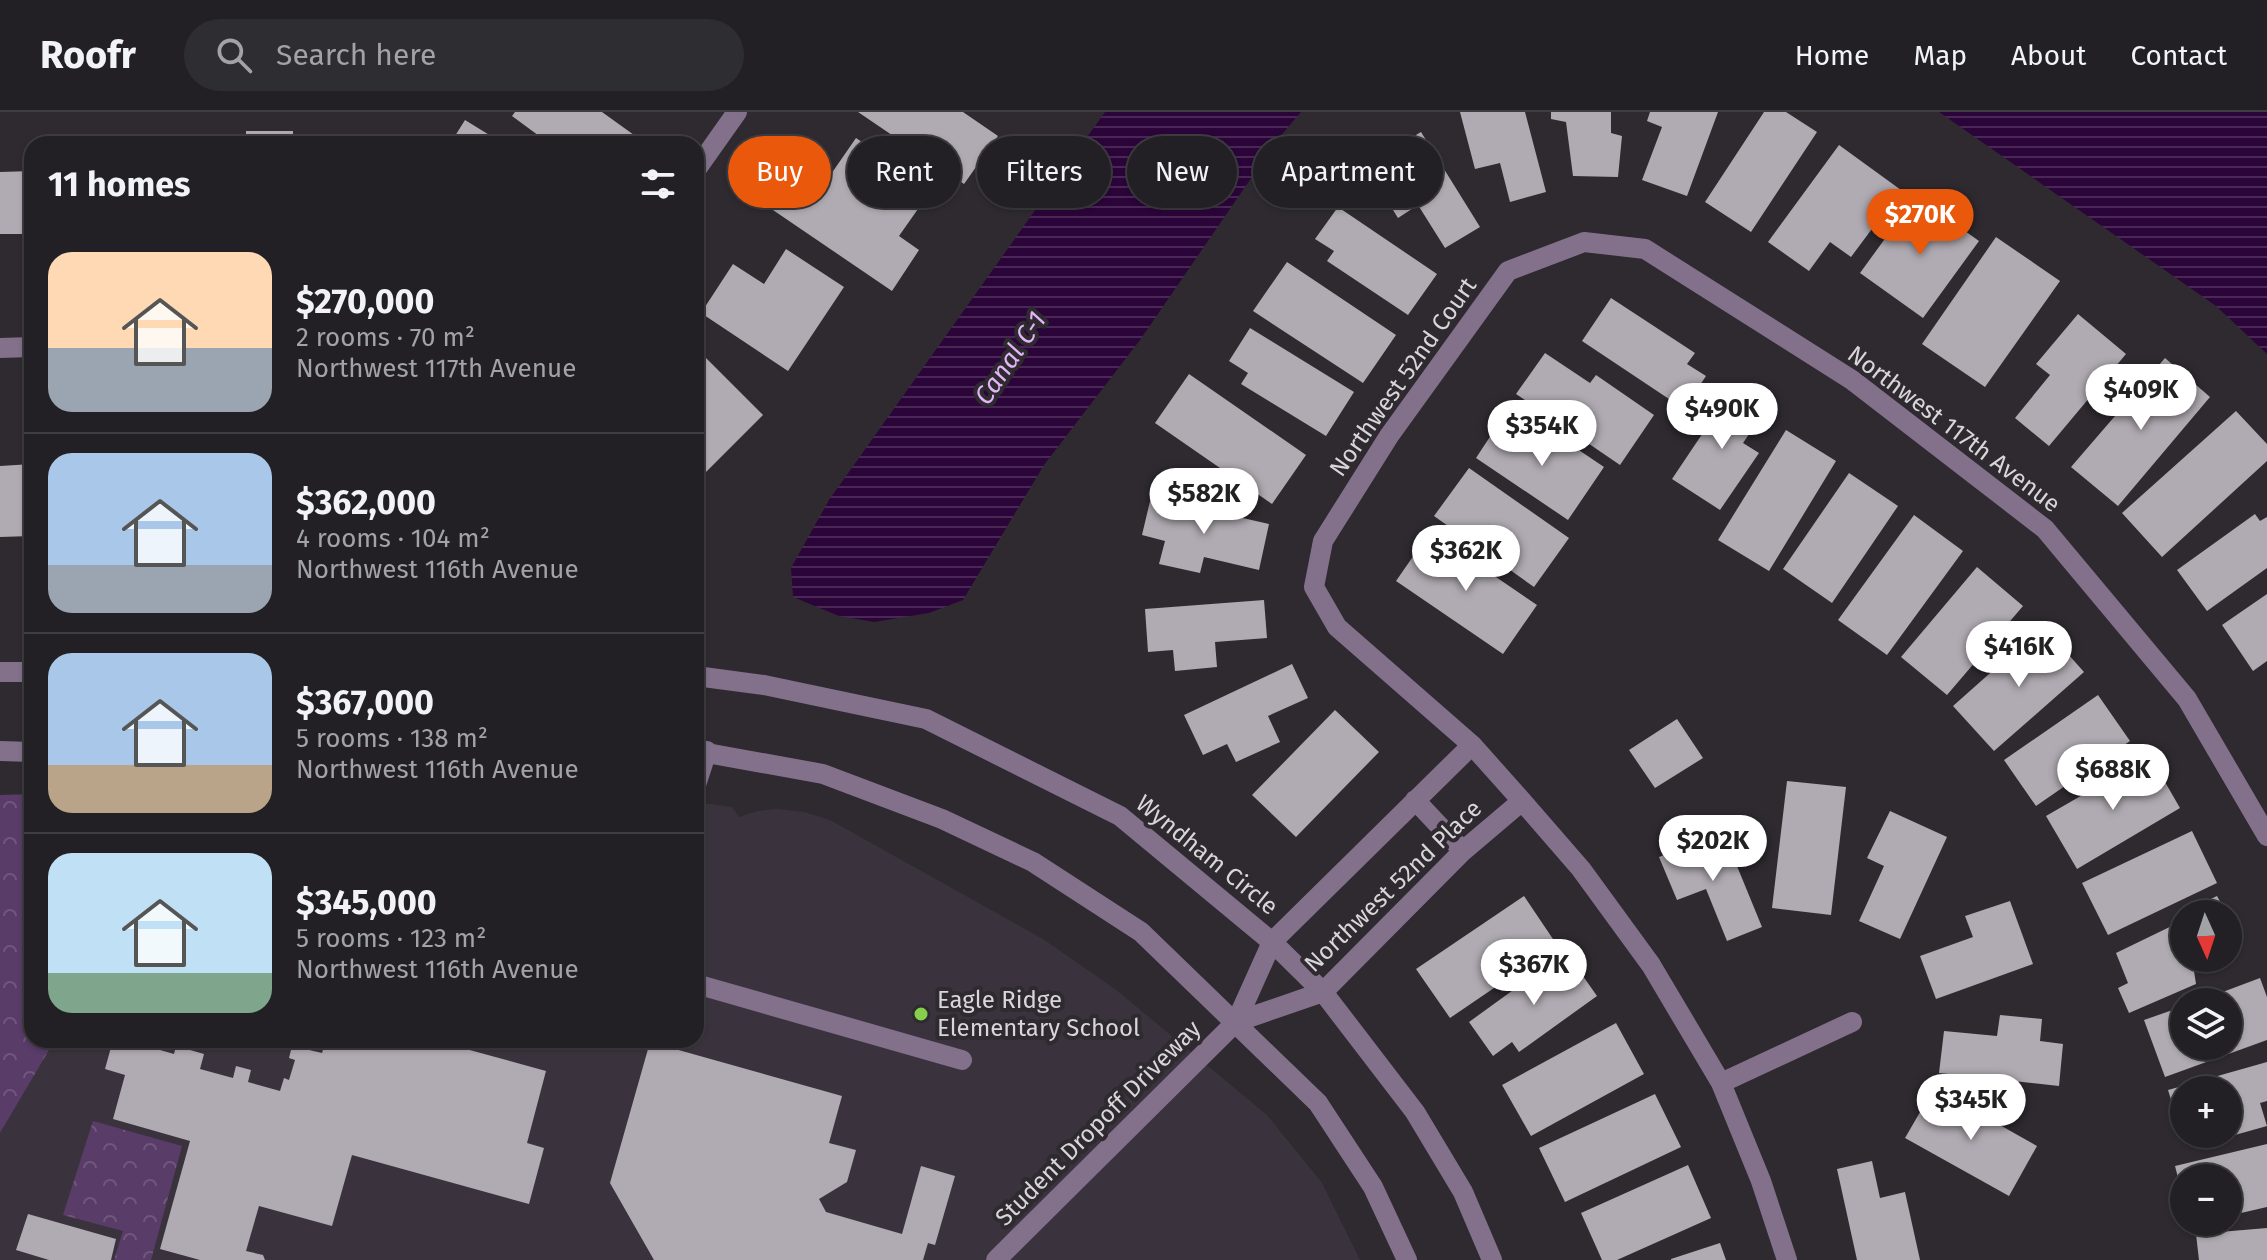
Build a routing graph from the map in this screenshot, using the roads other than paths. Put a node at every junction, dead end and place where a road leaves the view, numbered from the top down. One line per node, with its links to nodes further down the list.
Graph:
1 (737, 112): 2 (street)
2 (704, 159)
3 (1584, 242): 9 (street, Northwest 52nd Court); 15 (street, Northwest 117th Avenue)
4 (24, 347): 5 (street)
5 (0, 348)
6 (0, 672): 7 (street)
7 (24, 672)
8 (704, 677): 17 (street, Wyndham Circle)
9 (1472, 745): 13 (street, Northwest 52nd Place); 14 (street)
10 (0, 751): 11 (street)
11 (24, 752)
12 (704, 752): 20 (street)
13 (1415, 800): 16 (street); 17 (street, Northwest 52nd Place)
14 (1522, 801): 16 (street, Northwest 52nd Place); 23 (street)
15 (2267, 836)
16 (1463, 851): 19 (street, Northwest 52nd Place)
17 (1272, 942): 19 (street, Wyndham Circle); 20 (street, Northwest 52nd Place)
18 (704, 986): 22 (street)
19 (1323, 992): 20 (street, Northwest 52nd Place); 26 (street, Wyndham Circle)
20 (1236, 1022): 24 (street, Student Dropoff Driveway); 25 (street)
21 (1852, 1022): 23 (street)
22 (962, 1060)
23 (1721, 1083): 27 (street)
24 (996, 1260)
25 (1407, 1260)
26 (1492, 1260)
27 (1787, 1260)

